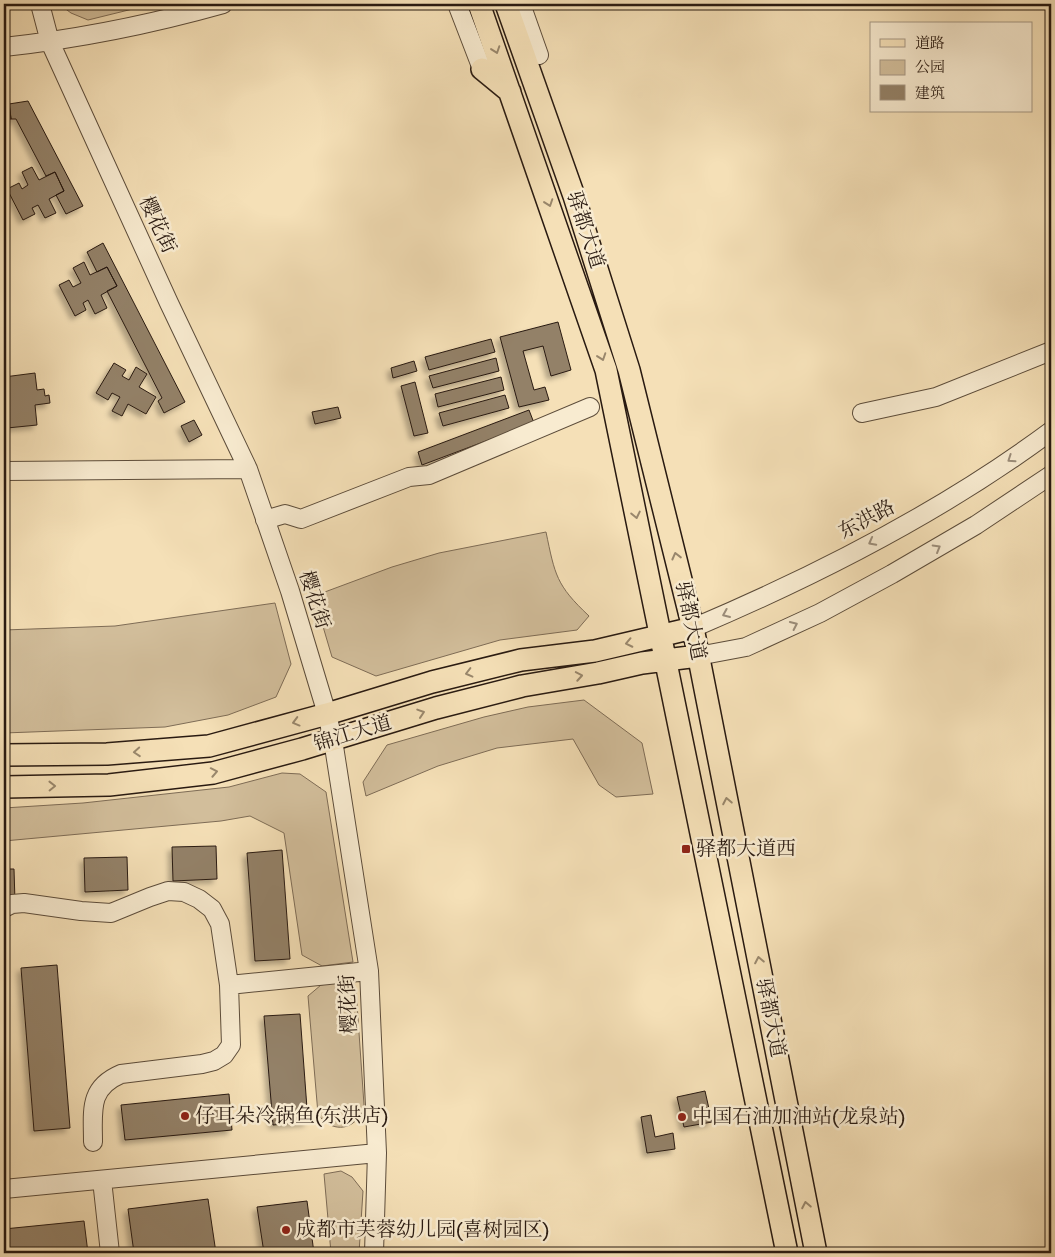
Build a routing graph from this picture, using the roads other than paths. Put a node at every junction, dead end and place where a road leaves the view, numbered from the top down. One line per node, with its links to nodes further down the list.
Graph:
1 (40, 4): 7 (street, 樱花街)
2 (223, 4): 7 (street)
3 (457, 4): 10 (street)
4 (479, 4): 12 (main road, 驿都大道, one-way to 12)
5 (506, 4): 11 (main road, 驿都大道)
6 (521, 4): 9 (street)
7 (50, 42): 8 (street); 17 (street, 樱花街)
8 (4, 47)
9 (539, 55): 11 (main road)
10 (482, 69): 12 (main road)
11 (533, 80): 21 (main road, 驿都大道, one-way to 11)
12 (510, 92): 22 (main road, 驿都大道, one-way to 22)
13 (1051, 351): 15 (street)
14 (590, 407): 20 (street)
15 (862, 413)
16 (1051, 431): 21 (street, 东洪路, one-way to 21)
17 (248, 469): 18 (street); 20 (street, 樱花街)
18 (4, 471)
19 (1051, 475): 23 (street, one-way to 19)
20 (265, 520): 25 (street, 樱花街)
21 (693, 628): 22 (main road, 锦江大道); 23 (main road, 驿都大道)
22 (660, 636): 24 (main road, 驿都大道); 25 (main road, 锦江大道, one-way to 25)
23 (698, 656): 24 (main road, 锦江大道); 39 (main road, 驿都大道, one-way to 23)
24 (666, 659): 26 (main road, 锦江大道, one-way to 24); 38 (main road, 驿都大道)
25 (328, 714): 26 (street, 樱花街); 27 (main road, 锦江大道, one-way to 27)
26 (333, 740): 28 (main road, 锦江大道, one-way to 26); 30 (street, 樱花街)
27 (4, 755)
28 (4, 786)
29 (4, 908): 31 (street)
30 (369, 970): 31 (street); 33 (street, 樱花街)
31 (229, 985): 32 (street)
32 (93, 1142)
33 (377, 1153): 34 (street); 37 (street, 樱花街)
34 (102, 1180): 35 (street); 36 (street)
35 (4, 1189)
36 (110, 1253)
37 (374, 1253)
38 (787, 1253)
39 (816, 1253)

